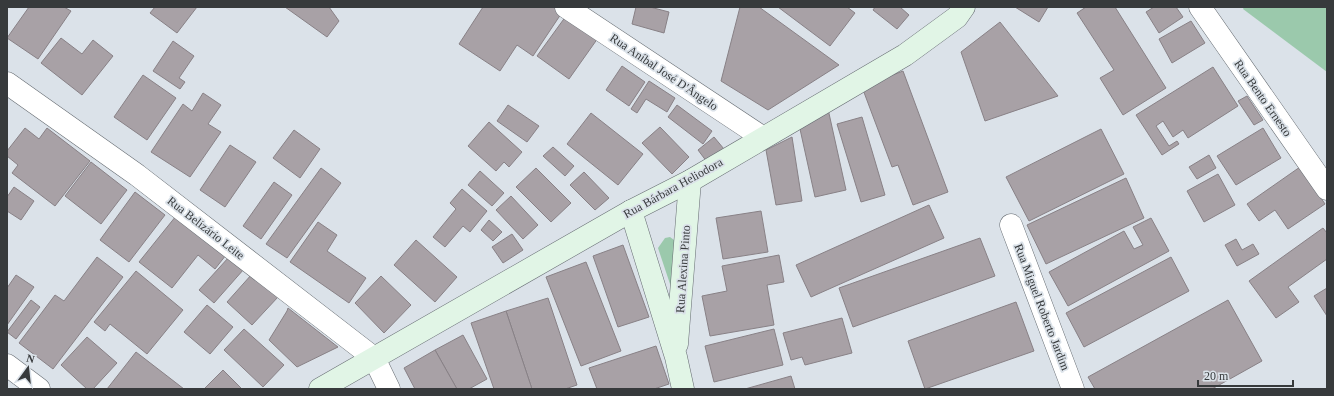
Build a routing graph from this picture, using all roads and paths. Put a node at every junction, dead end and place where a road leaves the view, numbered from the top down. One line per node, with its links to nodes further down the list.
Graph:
1 (566, 7): 5 (street, Rua Aníbal José D'Ângelo)
2 (964, 7): 5 (street, Rua Bárbara Heliodora)
3 (1200, 7): 7 (street, Rua Bento Ernesto)
4 (7, 83): 11 (street, Rua Belizário Leite)
5 (762, 137): 6 (street, Rua Bárbara Heliodora)
6 (690, 181): 8 (street, Rua Bárbara Heliodora); 10 (street, Rua Alexina Pinto)
7 (1327, 189)
8 (631, 211): 10 (street, Rua Alexina Pinto); 11 (street, Rua Bárbara Heliodora)
9 (1011, 225): 17 (street, Rua Miguel Roberto Jardim)
10 (676, 357): 16 (street, Rua Alexina Pinto)
11 (374, 358): 14 (street, Rua Bárbara Heliodora); 15 (street, Rua Belizário Leite)
12 (7, 365): 13 (street)
13 (40, 389)
14 (320, 389)
15 (389, 389)
16 (683, 389)
17 (1073, 389)

